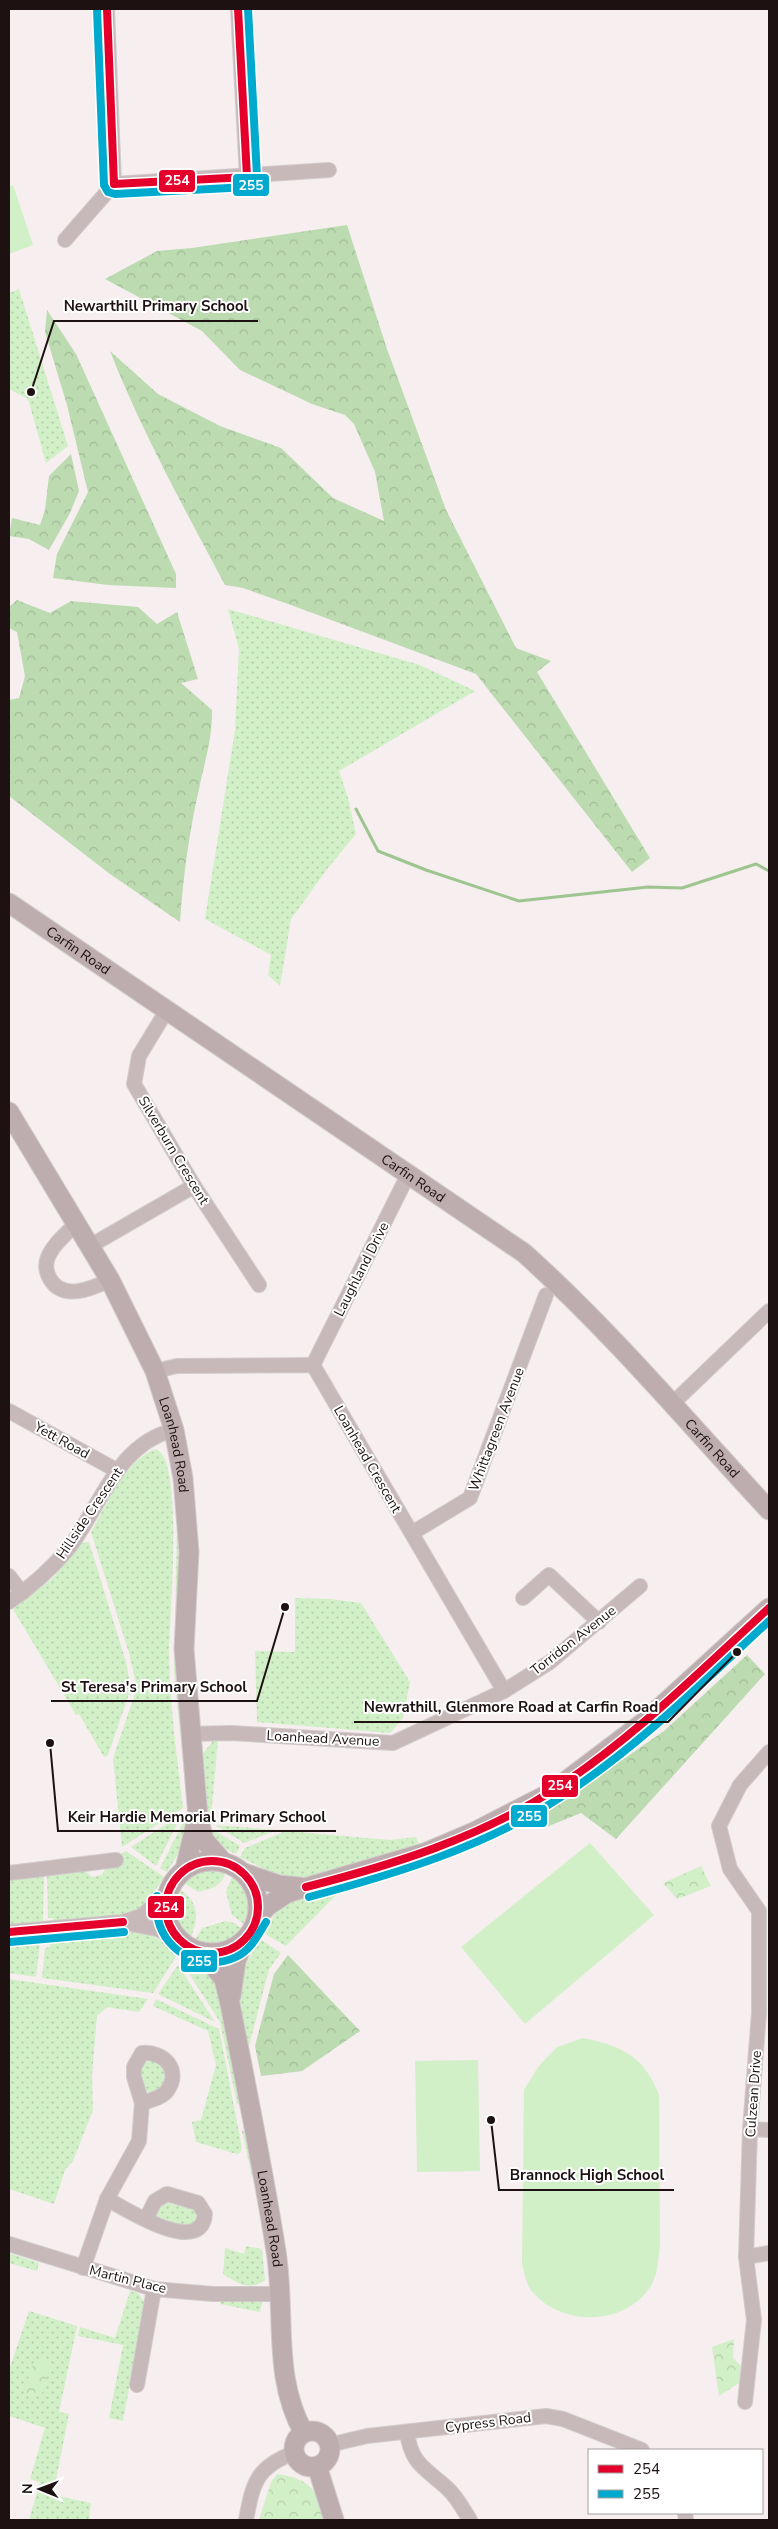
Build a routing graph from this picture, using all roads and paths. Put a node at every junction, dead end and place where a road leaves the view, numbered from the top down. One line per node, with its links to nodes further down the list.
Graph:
1 (107, 9): 5 (street)
2 (238, 9): 4 (street)
3 (329, 170): 4 (street)
4 (247, 177): 5 (street)
5 (114, 184): 6 (street)
6 (65, 240)
7 (9, 904): 8 (street, Carfin Road)
8 (167, 1010): 10 (street, Carfin Road); 11 (street, Silverburn Crescent)
9 (9, 1112): 12 (street, Loanhead Road)
10 (409, 1173): 18 (street, Laughland Drive); 20 (street, Carfin Road)
11 (194, 1186): 13 (street); 15 (street, Silverburn Crescent)
12 (76, 1224): 13 (street, Loanhead Road); 14 (street)
13 (90, 1246): 14 (street, Loanhead Road)
14 (110, 1280): 19 (street, Loanhead Road)
15 (259, 1285)
16 (546, 1295): 25 (street, Whittagreen Avenue)
17 (769, 1311): 20 (street)
18 (313, 1365): 19 (street); 25 (street, Loanhead Crescent)
19 (154, 1371): 22 (street, Loanhead Road)
20 (672, 1404): 24 (street, Carfin Road)
21 (9, 1411): 23 (street, Yett Road)
22 (174, 1430): 23 (street, Hillside Crescent); 34 (street, Loanhead Road)
23 (116, 1470): 28 (street, Hillside Crescent)
24 (769, 1510)
25 (412, 1533): 33 (street, Loanhead Crescent)
26 (9, 1576): 28 (street)
27 (640, 1586): 32 (street, Torridon Avenue)
28 (22, 1594): 30 (street, Hillside Crescent)
29 (523, 1598): 32 (street)
30 (9, 1602)
31 (769, 1608): 42 (street)
32 (599, 1622): 33 (street, Torridon Avenue)
33 (504, 1691): 34 (street, Loanhead Avenue)
34 (190, 1734): 36 (street, Loanhead Road)
35 (769, 1752): 51 (street, Culzean Drive)
36 (198, 1817): 38 (street, Loanhead Road); 39 (street, Loanhead Road)
37 (116, 1860): 40 (street)
38 (223, 1862): 39 (street); 41 (street)
39 (185, 1869): 43 (street)
40 (9, 1873)
41 (244, 1873): 42 (street); 44 (street)
42 (306, 1887): 44 (street)
43 (167, 1895): 45 (street); 47 (street)
44 (257, 1917): 48 (street)
45 (123, 1922): 46 (street); 47 (street)
46 (9, 1932)
47 (177, 1938): 49 (street)
48 (244, 1941): 49 (street); 50 (street, Loanhead Road)
49 (202, 1952): 50 (street, Loanhead Road)
50 (230, 2004): 62 (street, Loanhead Road)
51 (764, 2014): 53 (street, Culzean Drive)
52 (142, 2103): 55 (street)
53 (750, 2129): 54 (street); 59 (street, Culzean Drive)
54 (769, 2130)
55 (107, 2199): 56 (street); 60 (street)
56 (146, 2219)
57 (9, 2244): 60 (street, Martin Place)
58 (769, 2253): 59 (street)
59 (746, 2258): 64 (street, Culzean Drive)
60 (83, 2268): 61 (street, Martin Place)
61 (154, 2289): 62 (street, Martin Place); 63 (street)
62 (281, 2294): 66 (street, Loanhead Road)
63 (137, 2386)
64 (746, 2402)
65 (407, 2432): 67 (street, Cypress Road); 68 (street, Cypress Road); 73 (street)
66 (304, 2433): 67 (street); 69 (street)
67 (329, 2445): 70 (street)
68 (639, 2449)
69 (294, 2453): 70 (street); 71 (street)
70 (317, 2466): 72 (street)
71 (246, 2520)
72 (334, 2520)
73 (470, 2520)

